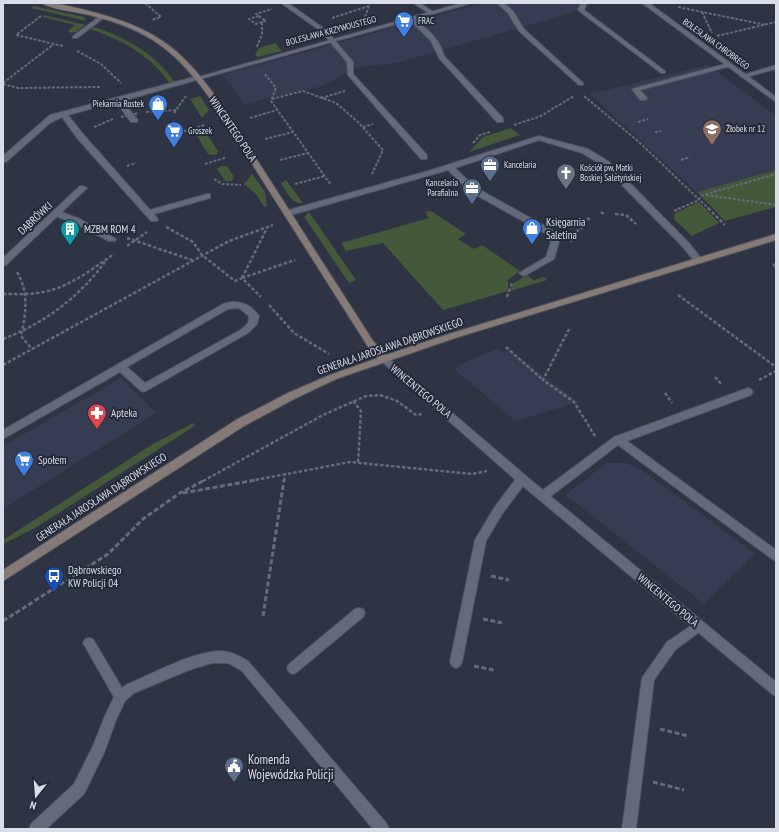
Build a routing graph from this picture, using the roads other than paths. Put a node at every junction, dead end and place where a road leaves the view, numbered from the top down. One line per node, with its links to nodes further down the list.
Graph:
1 (45, 3): 8 (street, WINCENTEGO POLA)
2 (285, 3): 13 (street)
3 (416, 3): 9 (street)
4 (469, 3): 9 (street, BOLESŁAWA KRZYWOUSTEGO)
5 (500, 3): 19 (street)
6 (584, 3): 16 (street)
7 (645, 3): 14 (street, BOLESŁAWA CHROBREGO)
8 (66, 5): 10 (street, WINCENTEGO POLA)
9 (432, 13): 11 (street, BOLESŁAWA KRZYWOUSTEGO)
10 (102, 16): 12 (street); 18 (street, WINCENTEGO POLA)
11 (412, 18): 13 (street, BOLESŁAWA KRZYWOUSTEGO); 25 (street)
12 (75, 37)
13 (332, 40): 18 (street, BOLESŁAWA KRZYWOUSTEGO); 26 (street)
14 (729, 65): 17 (street, BOLESŁAWA CHROBREGO); 20 (street)
15 (776, 67): 17 (street)
16 (664, 72)
17 (743, 76): 22 (street, BOLESŁAWA CHROBREGO)
18 (198, 78): 21 (street, BOLESŁAWA KRZYWOUSTEGO); 32 (street, WINCENTEGO POLA)
19 (581, 84)
20 (643, 98)
21 (118, 100): 23 (street, BOLESŁAWA KRZYWOUSTEGO); 24 (street)
22 (776, 100)
23 (63, 114): 27 (street, BOLESŁAWA KRZYWOUSTEGO); 31 (street)
24 (136, 116)
25 (500, 120)
26 (424, 157)
27 (3, 160)
28 (450, 167): 32 (street); 37 (street); 39 (street)
29 (83, 188): 33 (street, DĄBRÓWKI)
30 (207, 196): 31 (street)
31 (148, 213): 34 (street)
32 (288, 213): 40 (street, WINCENTEGO POLA)
33 (56, 214): 36 (street); 38 (street, DĄBRÓWKI)
34 (157, 221)
35 (776, 237): 37 (street, GENERAŁA JAROSŁAWA DĄBROWSKIEGO)
36 (112, 239)
37 (698, 260): 40 (street, GENERAŁA JAROSŁAWA DĄBROWSKIEGO)
38 (6, 261)
39 (523, 273)
40 (384, 359): 45 (street, WINCENTEGO POLA); 48 (street, GENERAŁA JAROSŁAWA DĄBROWSKIEGO)
41 (121, 367): 41 (street); 43 (street)
42 (748, 392): 44 (street)
43 (3, 435)
44 (618, 440): 46 (street); 47 (street)
45 (522, 479): 46 (street, WINCENTEGO POLA); 52 (street)
46 (543, 496): 50 (street, WINCENTEGO POLA)
47 (776, 556)
48 (3, 576)
49 (360, 613): 53 (street)
50 (698, 626): 54 (street, WINCENTEGO POLA); 58 (street)
51 (89, 643): 55 (street)
52 (456, 662)
53 (292, 668)
54 (776, 690)
55 (121, 697): 56 (street); 57 (street)
56 (36, 829)
57 (382, 829)
58 (629, 829)

